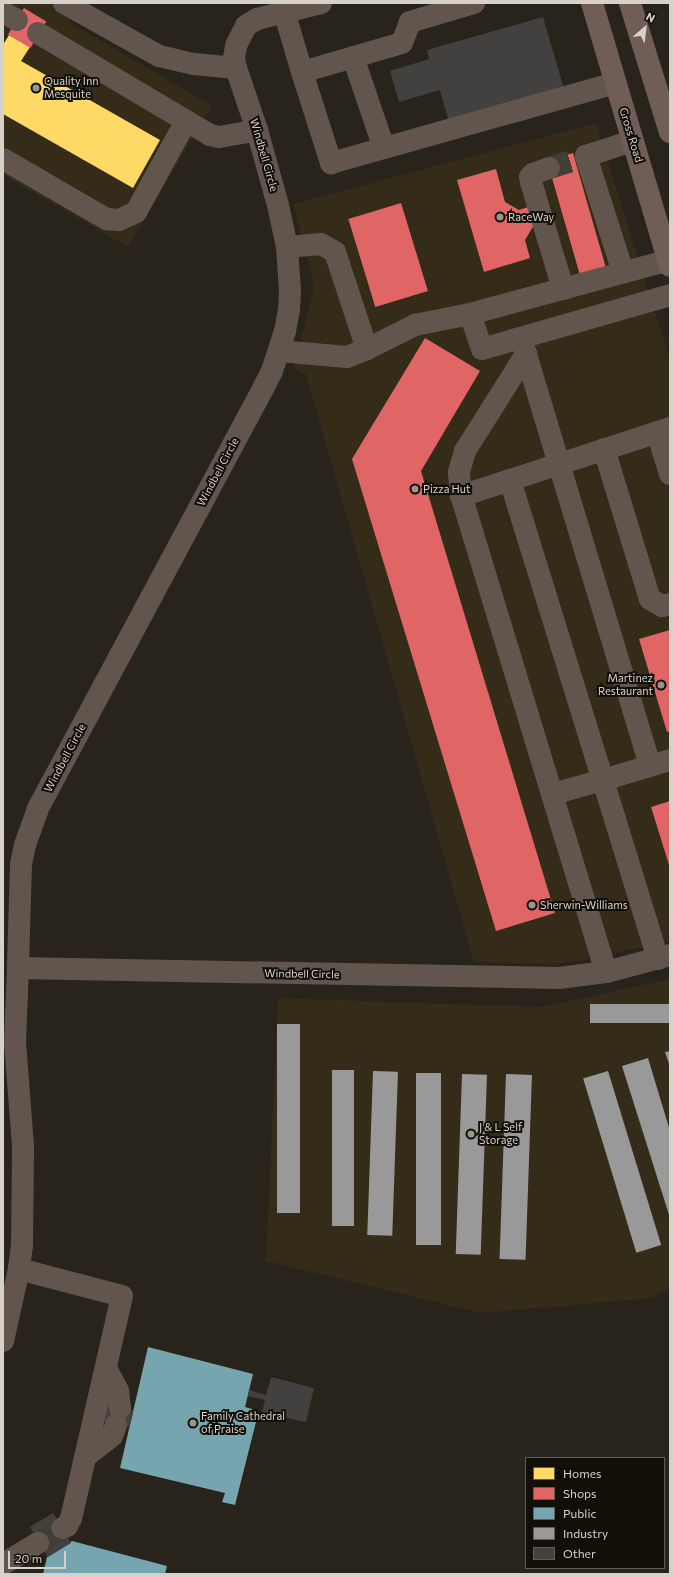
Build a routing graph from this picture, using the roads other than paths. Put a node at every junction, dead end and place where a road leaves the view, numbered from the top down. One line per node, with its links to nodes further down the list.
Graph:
1 (64, 3): 9 (street)
2 (321, 3): 6 (street, Windbell Circle)
3 (474, 3): 8 (street)
4 (592, 3): 11 (main road, Gross Road)
5 (630, 3): 12 (main road)
6 (284, 11): 9 (street, Windbell Circle); 10 (street)
7 (38, 33): 13 (street)
8 (353, 57): 10 (street); 17 (street)
9 (236, 68): 14 (street, Windbell Circle)
10 (302, 72): 17 (street)
11 (615, 84): 16 (main road, Gross Road); 17 (street)
12 (664, 92): 15 (main road)
13 (186, 121): 14 (street); 18 (street)
14 (257, 130): 20 (street, Windbell Circle)
15 (670, 132)
16 (632, 141): 21 (main road, Gross Road); 22 (street)
17 (384, 148)
18 (3, 159)
19 (549, 168): 23 (street)
20 (288, 247): 27 (street); 28 (street, Windbell Circle)
21 (669, 262): 22 (street)
22 (623, 272): 23 (street)
23 (563, 288): 25 (street)
24 (670, 295): 26 (street)
25 (470, 314): 26 (street); 27 (street)
26 (524, 346): 31 (street); 34 (street)
27 (367, 349): 28 (street)
28 (279, 351): 40 (street, Windbell Circle)
29 (664, 430): 30 (street); 32 (street)
30 (604, 449): 31 (street); 35 (street)
31 (559, 464): 33 (street); 36 (street)
32 (670, 474)
33 (510, 480): 34 (street); 37 (street)
34 (461, 496): 38 (street)
35 (670, 604)
36 (660, 763): 37 (street)
37 (603, 780): 38 (street); 39 (street)
38 (552, 794): 41 (street)
39 (664, 957): 41 (street, Windbell Circle)
40 (18, 968): 41 (street, Windbell Circle); 42 (street)
41 (606, 972)
42 (19, 1269): 43 (street); 44 (street)
43 (3, 1341)
44 (106, 1368): 45 (street); 45 (street)
45 (85, 1457): 46 (street)
46 (62, 1528)
47 (38, 1543): 48 (street)
48 (3, 1564)

